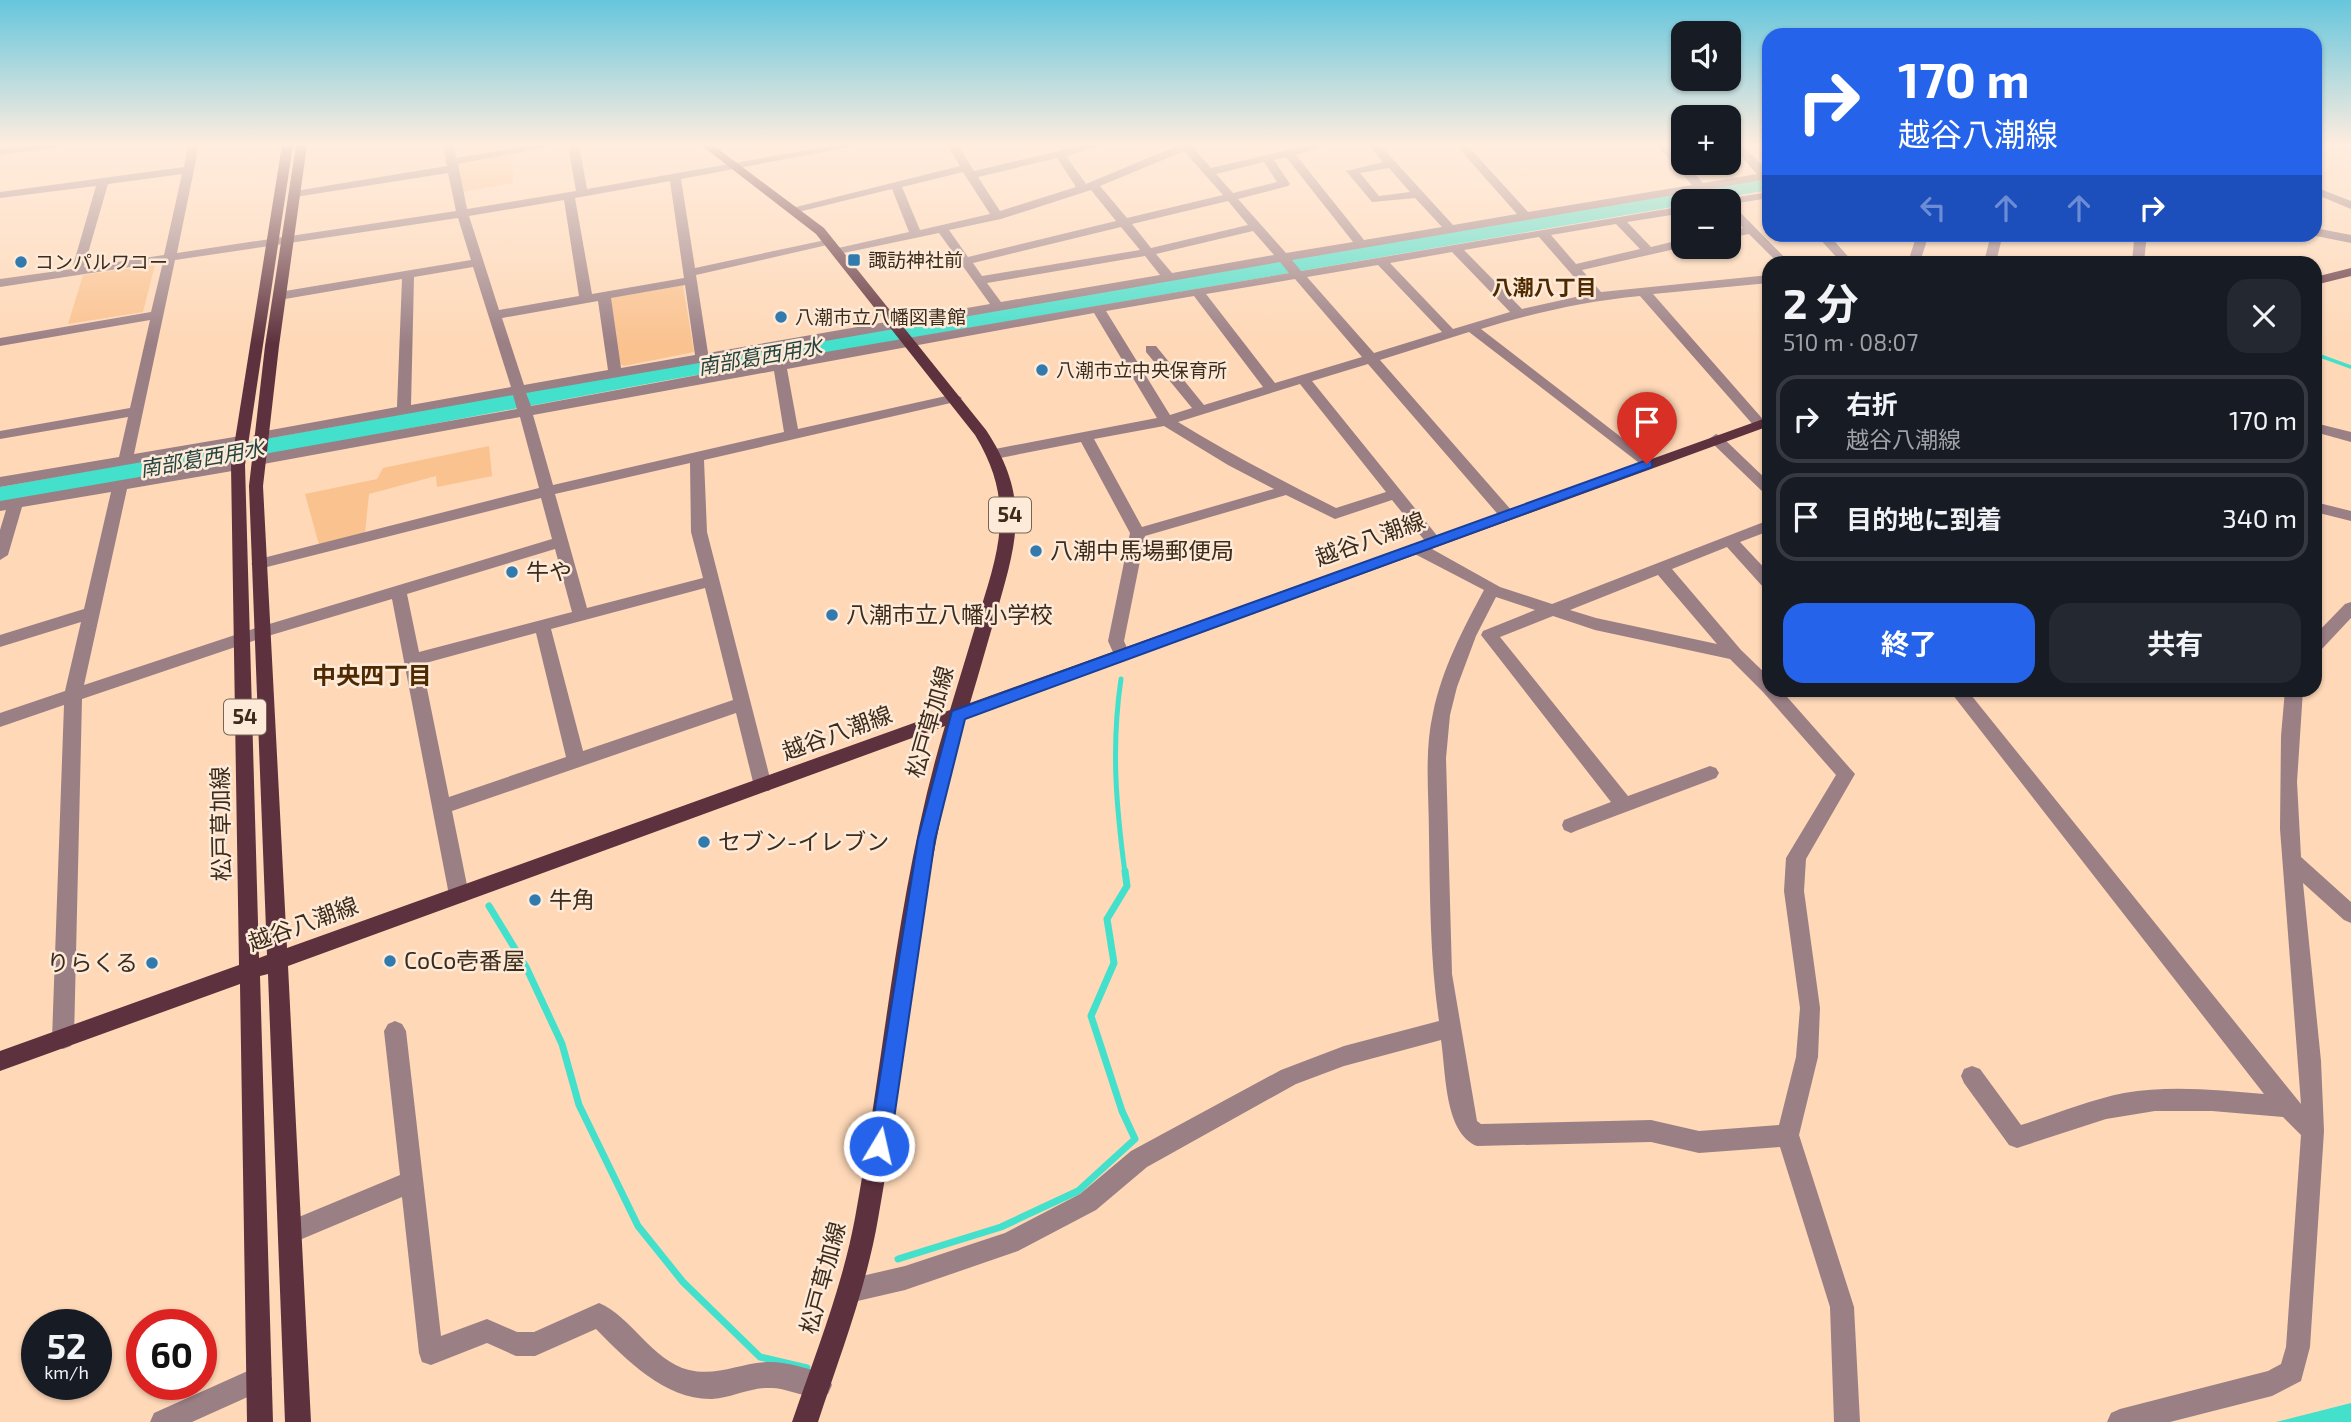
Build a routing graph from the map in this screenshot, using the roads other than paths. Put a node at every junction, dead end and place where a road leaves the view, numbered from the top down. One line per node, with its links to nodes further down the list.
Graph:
1 (94, 211): 54 (street)
2 (180, 211): 48 (street)
3 (278, 211): 36 (main road, 松戸草加線 / 54)
4 (292, 211): 34 (main road, 54)
5 (472, 211): 20 (street)
6 (578, 211): 69 (street)
7 (680, 211): 58 (street)
8 (796, 211): 42 (main road, 松戸草加線 / 54)
9 (907, 211): 32 (street)
10 (994, 211): 21 (street)
11 (1011, 211): 21 (street)
12 (1113, 211): 25 (street)
13 (1171, 211): 25 (street)
14 (1242, 211): 26 (street)
15 (1337, 211): 40 (street)
16 (1434, 211): 28 (street)
17 (1521, 211): 22 (street)
18 (1559, 211): 22 (street)
19 (1671, 211): 24 (street)
20 (462, 213): 34 (street); 52 (street)
21 (997, 216): 27 (street)
22 (1526, 217): 28 (street)
23 (1741, 220): 29 (street)
24 (1619, 221): 33 (street); 44 (street)
25 (1124, 223): 45 (street); 50 (street)
26 (1256, 227): 45 (street); 49 (street)
27 (942, 229): 32 (street); 50 (street)
28 (1450, 229): 40 (street)
29 (1751, 230): 30 (street); 37 (street)
30 (1741, 232)
31 (2322, 233): 35 (street)
32 (916, 234): 42 (street)
33 (1543, 234): 43 (street); 53 (street)
34 (288, 238): 36 (street); 66 (main road, 54)
35 (2351, 239)
36 (273, 241): 48 (street); 103 (main road, 松戸草加線 / 54)
37 (1762, 241)
38 (1763, 242): 46 (street)
39 (1828, 242): 47 (street)
40 (1361, 244): 49 (street)
41 (1671, 246): 44 (street)
42 (834, 247): 58 (street); 75 (main road, 松戸草加線 / 54)
43 (1456, 248): 51 (street); 72 (street)
44 (1648, 251): 53 (street)
45 (1149, 252): 59 (street); 61 (street)
46 (1777, 256)
47 (1841, 256)
48 (170, 257): 54 (street); 73 (street)
49 (1284, 258): 57 (street); 59 (street)
50 (966, 261): 61 (street)
51 (1381, 261): 57 (street); 77 (street)
52 (478, 262): 56 (street); 74 (street)
53 (1573, 268): 68 (street)
54 (76, 271): 62 (street)
55 (2351, 272): 60 (main road)
56 (408, 274): 66 (street); 89 (street)
57 (1299, 275): 65 (street); 82 (street)
58 (689, 277): 67 (street); 81 (street)
59 (1169, 277): 70 (street)
60 (2322, 279)
61 (981, 280): 70 (street)
62 (0, 283)
63 (1762, 283): 64 (street)
64 (1643, 291): 68 (street); 93 (street)
65 (1198, 293): 71 (street); 87 (street)
66 (279, 296): 99 (main road, 54)
67 (604, 296): 69 (street); 84 (street)
68 (1598, 296): 72 (street)
69 (586, 299): 74 (street)
70 (998, 306): 75 (street)
71 (1098, 309): 78 (street); 94 (street)
72 (1519, 313): 76 (street)
73 (158, 315): 79 (street); 91 (street)
74 (494, 315): 86 (street)
75 (897, 325): 78 (main road, 松戸草加線 / 54); 81 (street)
76 (1472, 328): 77 (street); 108 (street)
77 (1451, 334): 82 (street)
78 (910, 341): 83 (street); 88 (main road, 松戸草加線 / 54)
79 (0, 342)
80 (1151, 349): 90 (street)
81 (702, 358): 84 (street)
82 (1371, 358): 85 (street); 118 (street)
83 (779, 364): 92 (street); 98 (street)
84 (615, 372): 86 (street)
85 (1303, 379): 87 (street); 115 (street)
86 (519, 389): 89 (street); 92 (street)
87 (1272, 389): 90 (street)
88 (955, 398): 98 (street); 104 (main road, 松戸草加線 / 54)
89 (404, 410): 99 (street)
90 (1201, 410): 94 (street)
91 (136, 411): 97 (street); 106 (street)
92 (526, 411): 107 (street); 114 (street)
93 (1762, 420)
94 (1166, 421): 100 (street); 113 (street)
95 (1762, 424): 102 (main road, 越谷八潮線)
96 (2322, 429): 101 (street)
97 (0, 435)
98 (792, 435): 105 (street)
99 (260, 436): 107 (main road, 54)
100 (1084, 436): 104 (street); 121 (street)
101 (2351, 437)
102 (1716, 439): 108 (main road, 越谷八潮線); 111 (street)
103 (240, 442): 106 (street); 109 (main road, 松戸草加線 / 54)
104 (995, 454): 151 (main road, 松戸草加線 / 54)
105 (697, 458): 114 (street); 130 (street)
106 (126, 460): 110 (street)
107 (258, 460): 127 (main road, 54)
108 (1647, 464): 118 (main road, 越谷八潮線)
109 (238, 465): 112 (street); 140 (main road, 松戸草加線 / 54)
110 (0, 482)
111 (1762, 483)
112 (120, 486): 116 (street); 135 (street)
113 (1291, 489): 115 (street); 121 (street)
114 (548, 491): 124 (street); 127 (street)
115 (1395, 494): 122 (street)
116 (8, 505): 126 (street)
117 (2322, 509): 119 (street)
118 (1507, 514): 122 (main road, 越谷八潮線)
119 (2351, 516)
120 (1762, 528): 123 (street)
121 (1138, 533): 143 (street)
122 (1434, 541): 125 (main road, 越谷八潮線)
123 (1730, 541): 128 (street); 129 (street)
124 (562, 542): 132 (street); 136 (street)
125 (1417, 548): 131 (street); 143 (main road, 越谷八潮線)
126 (0, 555)
127 (259, 564): 138 (main road, 54)
128 (1661, 567): 134 (street); 142 (street)
129 (1762, 575)
130 (711, 581): 136 (street); 150 (street)
131 (1492, 590): 134 (street); 164 (street)
132 (399, 592): 138 (street); 144 (street)
133 (2351, 608): 139 (street)
134 (1553, 611): 142 (street); 156 (street)
135 (90, 613): 141 (street); 146 (street)
136 (581, 615): 137 (street)
137 (542, 625): 144 (street); 153 (street)
138 (262, 632): 140 (street); 162 (main road, 54)
139 (2322, 632)
140 (243, 639): 146 (street); 163 (main road, 松戸草加線 / 54)
141 (0, 641)
142 (1735, 654): 145 (street)
143 (1122, 655): 151 (main road, 越谷八潮線)
144 (412, 660): 157 (street)
145 (1762, 680)
146 (73, 696): 152 (street); 166 (street)
147 (1778, 697): 171 (street)
148 (1964, 697): 169 (street)
149 (2293, 697): 159 (street)
150 (741, 704): 153 (street); 155 (street)
151 (958, 715): 155 (main road, 越谷八潮線); 174 (main road, 松戸草加線 / 54)
152 (0, 720)
153 (576, 761): 157 (street)
154 (1710, 773): 156 (street)
155 (762, 786): 160 (main road, 越谷八潮線)
156 (1624, 805): 158 (street)
157 (441, 807): 160 (street)
158 (1570, 825)
159 (2293, 862): 161 (street); 170 (street)
160 (459, 895): 162 (main road, 越谷八潮線)
161 (2351, 914)
162 (278, 959): 163 (main road, 越谷八潮線); 173 (main road, 54)
163 (251, 969): 166 (main road, 越谷八潮線); 175 (main road, 松戸草加線 / 54)
164 (1450, 1028): 171 (street); 174 (street)
165 (395, 1031): 172 (street)
166 (63, 1039): 167 (main road, 越谷八潮線)
167 (0, 1061)
168 (1972, 1076): 169 (street)
169 (2288, 1107): 170 (street)
170 (2313, 1131): 182 (street)
171 (1788, 1135): 181 (street)
172 (412, 1181): 173 (street); 176 (street)
173 (290, 1232): 179 (main road, 54)
174 (849, 1291): 176 (main road, 松戸草加線 / 54)
175 (259, 1379): 177 (street); 178 (main road, 松戸草加線 / 54)
176 (819, 1385): 180 (main road, 松戸草加線 / 54)
177 (163, 1422)
178 (260, 1422)
179 (298, 1422)
180 (805, 1422)
181 (1847, 1422)
182 (2120, 1422)

